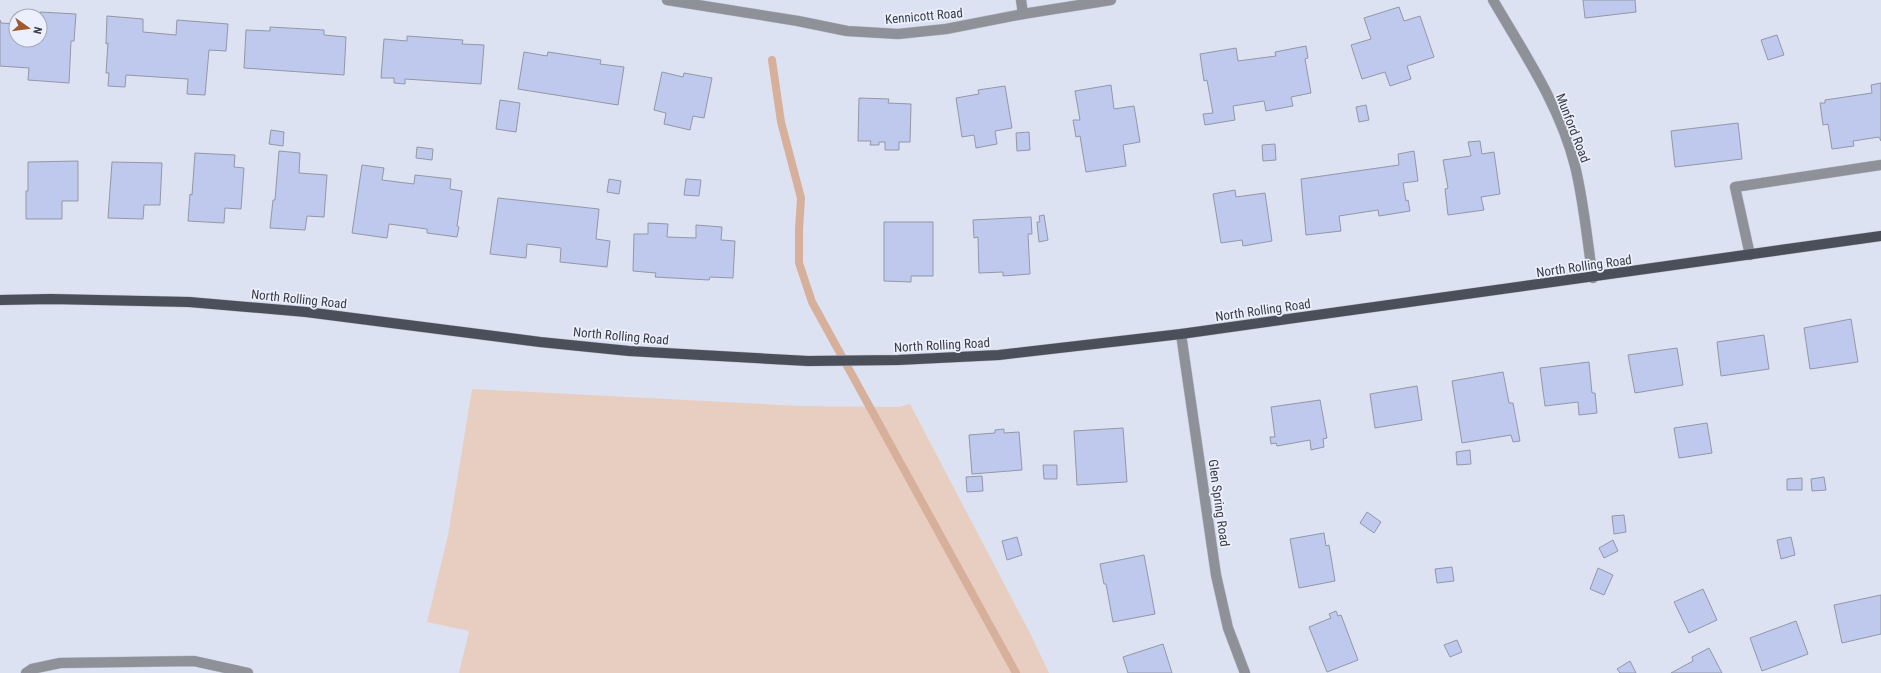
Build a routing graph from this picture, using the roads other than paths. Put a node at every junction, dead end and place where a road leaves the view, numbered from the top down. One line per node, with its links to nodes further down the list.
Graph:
1 (667, 0): 5 (street, Kennicott Road)
2 (1021, 0): 5 (street)
3 (1110, 0): 5 (street, Kennicott Road)
4 (1493, 0): 9 (street, Munford Road)
5 (1023, 14)
6 (1881, 165): 8 (street)
7 (1881, 236): 8 (main road, North Rolling Road)
8 (1750, 255): 9 (main road, North Rolling Road)
9 (1593, 278): 11 (main road, North Rolling Road)
10 (0, 300): 11 (main road, North Rolling Road)
11 (1181, 334): 14 (street, Glen Spring Road)
12 (26, 673): 13 (street)
13 (248, 673)
14 (1245, 673)

